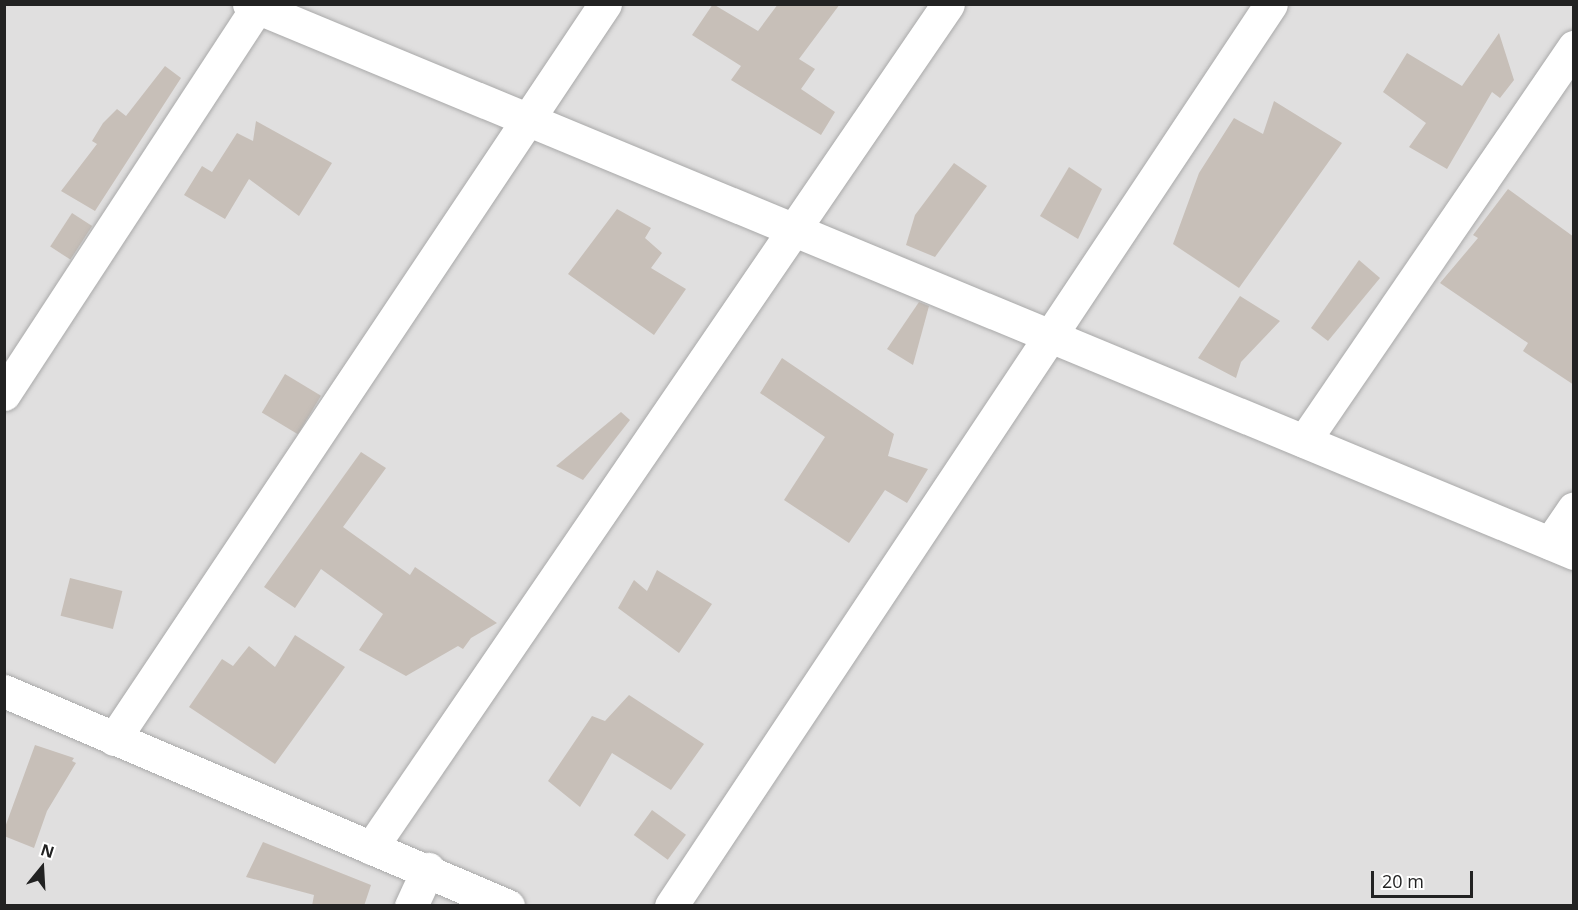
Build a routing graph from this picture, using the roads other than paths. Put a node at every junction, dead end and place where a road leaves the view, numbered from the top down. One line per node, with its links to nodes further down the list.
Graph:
1 (605, 4): 6 (street)
2 (948, 4): 7 (street)
3 (1271, 4): 8 (street)
4 (255, 6): 6 (street); 9 (street)
5 (1574, 47): 10 (street)
6 (530, 121): 7 (street); 14 (street)
7 (794, 230): 8 (street); 15 (street)
8 (1052, 337): 10 (street); 19 (street)
9 (4, 393)
10 (1304, 441): 12 (street)
11 (1574, 508): 12 (street)
12 (1562, 548)
13 (4, 692): 14 (street)
14 (114, 739): 15 (street)
15 (371, 848): 16 (street)
16 (428, 869): 17 (street); 18 (street)
17 (411, 906)
18 (508, 906)
19 (670, 906)

